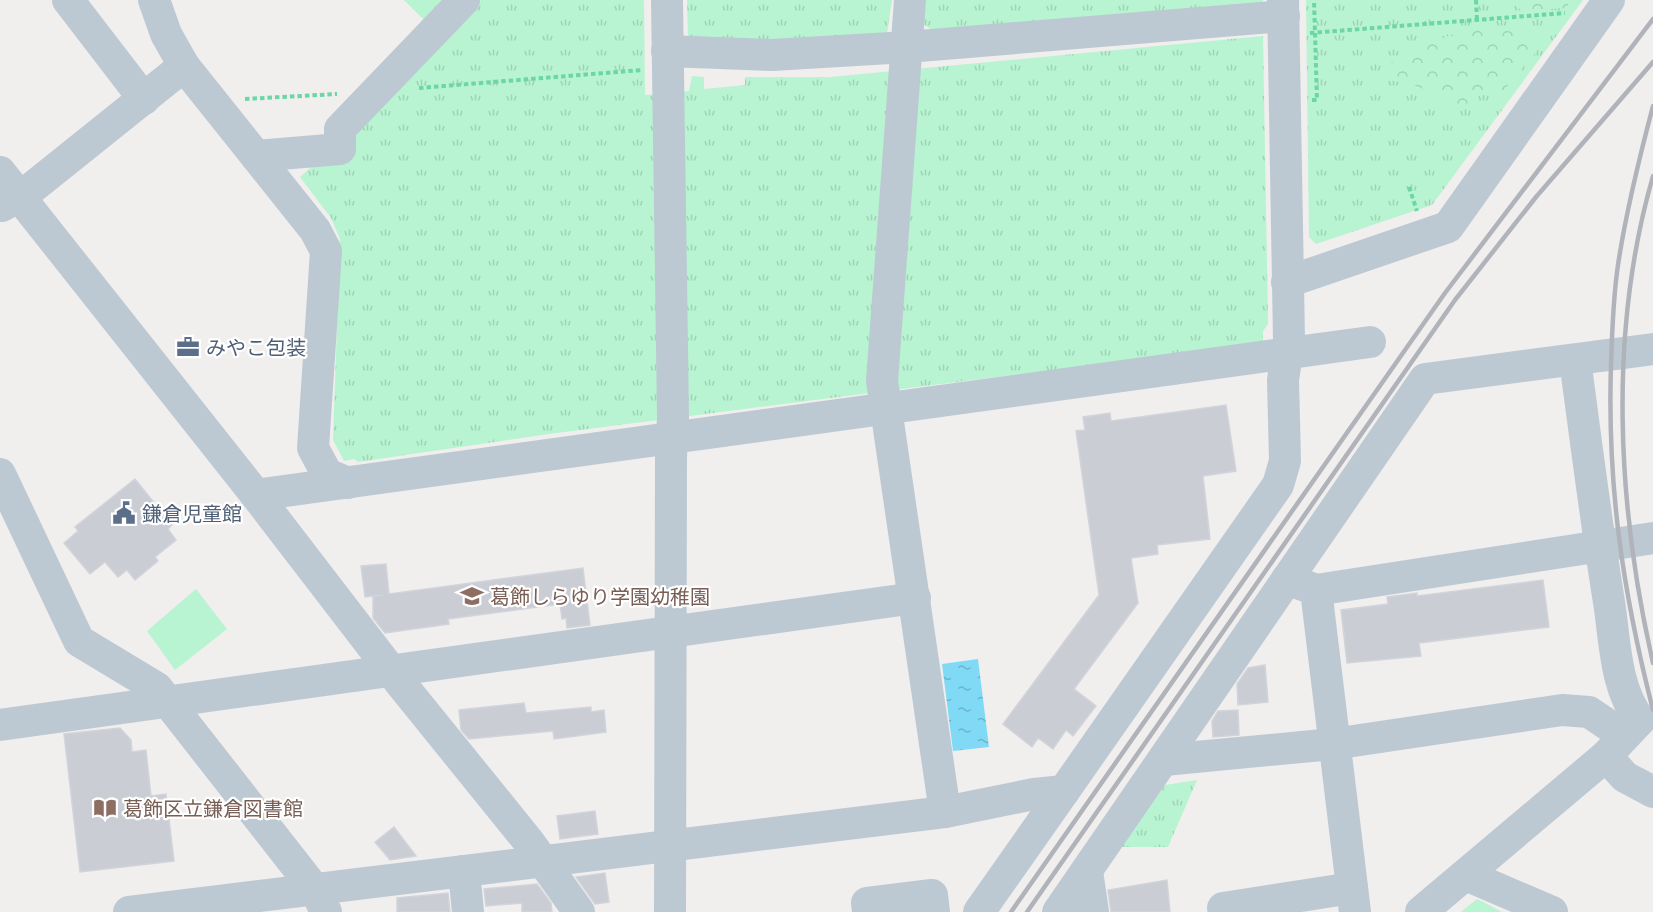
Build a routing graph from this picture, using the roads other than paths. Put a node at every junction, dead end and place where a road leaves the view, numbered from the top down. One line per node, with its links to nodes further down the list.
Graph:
1 (68, 0): 11 (street)
2 (154, 0): 10 (street)
3 (464, 0): 12 (street)
4 (667, 0): 9 (street)
5 (910, 0): 8 (street)
6 (1609, 0): 14 (street)
7 (1291, 17): 8 (street); 14 (street)
8 (907, 47): 9 (street); 19 (street)
9 (668, 51): 20 (street)
10 (184, 66): 11 (street); 12 (street)
11 (144, 99): 13 (street)
12 (256, 156): 22 (street)
13 (6, 192): 23 (street)
14 (1287, 282): 17 (street)
15 (1370, 342): 17 (street)
16 (1653, 350): 18 (street)
17 (1287, 353): 19 (street); 36 (street)
18 (1575, 360): 25 (street); 26 (street)
19 (887, 410): 20 (street); 28 (street)
20 (672, 437): 22 (street); 29 (street)
21 (0, 474): 31 (street)
22 (348, 483): 23 (street)
23 (256, 495): 30 (street)
24 (1653, 538): 25 (street)
25 (1600, 546): 27 (street); 33 (street)
26 (1287, 579): 27 (street); 35 (street)
27 (1316, 590): 34 (street)
28 (915, 598): 29 (street); 38 (street)
29 (670, 632): 30 (street); 39 (street)
30 (391, 671): 31 (street); 40 (street)
31 (169, 702): 32 (street); 45 (street)
32 (0, 724)
33 (1631, 730): 34 (street); 37 (street); 43 (street)
34 (1333, 744): 35 (street); 44 (street)
35 (1164, 760): 41 (street)
36 (1058, 791): 38 (street); 53 (street)
37 (1653, 792)
38 (945, 812): 39 (street)
39 (669, 846): 40 (street); 50 (street)
40 (542, 861): 42 (street); 49 (street)
41 (1087, 871): 54 (street); 55 (street)
42 (464, 872): 45 (street); 48 (street)
43 (1466, 875): 56 (street); 57 (street)
44 (1354, 900): 46 (street)
45 (321, 901): 47 (street)
46 (1223, 908)
47 (129, 912)
48 (468, 912)
49 (579, 912)
50 (670, 912)
51 (868, 912): 52 (street)
52 (934, 912)
53 (979, 912)
54 (1058, 912)
55 (1093, 912)
56 (1421, 912)
57 (1552, 912)

